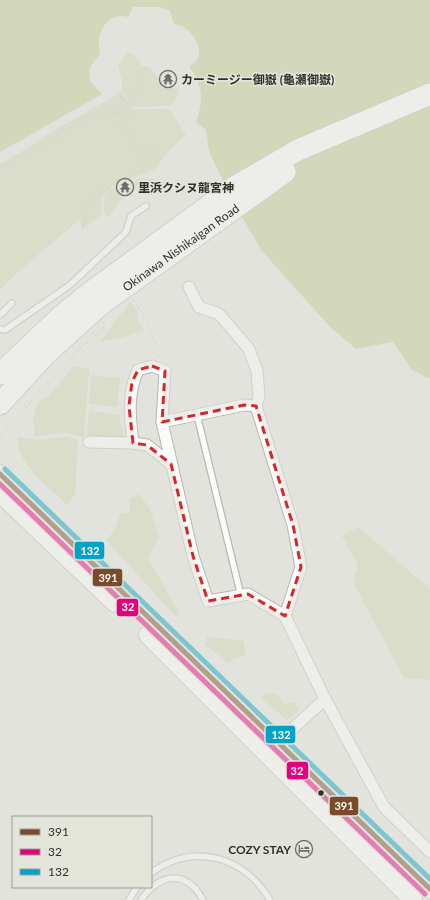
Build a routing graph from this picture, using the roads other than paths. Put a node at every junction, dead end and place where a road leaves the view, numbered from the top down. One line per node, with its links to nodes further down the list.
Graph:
1 (430, 94): 3 (highway, Okinawa Nishikaigan Road)
2 (146, 206): 7 (lane)
3 (194, 226): 8 (highway, Okinawa Nishikaigan Road); 9 (highway, Okinawa Nishikaigan Road)
4 (189, 287): 10 (street)
5 (12, 304): 6 (lane)
6 (0, 315)
7 (0, 329)
8 (0, 374)
9 (0, 404)
10 (256, 406): 11 (street); 19 (street)
11 (197, 415): 12 (street); 18 (lane)
12 (162, 422): 14 (street); 15 (street)
13 (89, 442): 14 (street)
14 (133, 442): 15 (street)
15 (171, 464): 18 (street)
16 (0, 474): 21 (main road)
17 (0, 493): 32 (main road)
18 (241, 596): 19 (street)
19 (285, 616): 20 (street)
20 (325, 699): 21 (street); 22 (street)
21 (277, 743): 27 (main road)
22 (430, 852)
23 (152, 872): 31 (lane)
24 (152, 887): 30 (lane)
25 (136, 888): 28 (lane)
26 (151, 888): 29 (lane)
27 (430, 889)
28 (129, 900)
29 (141, 900)
30 (203, 900)
31 (270, 900)
32 (414, 900)

